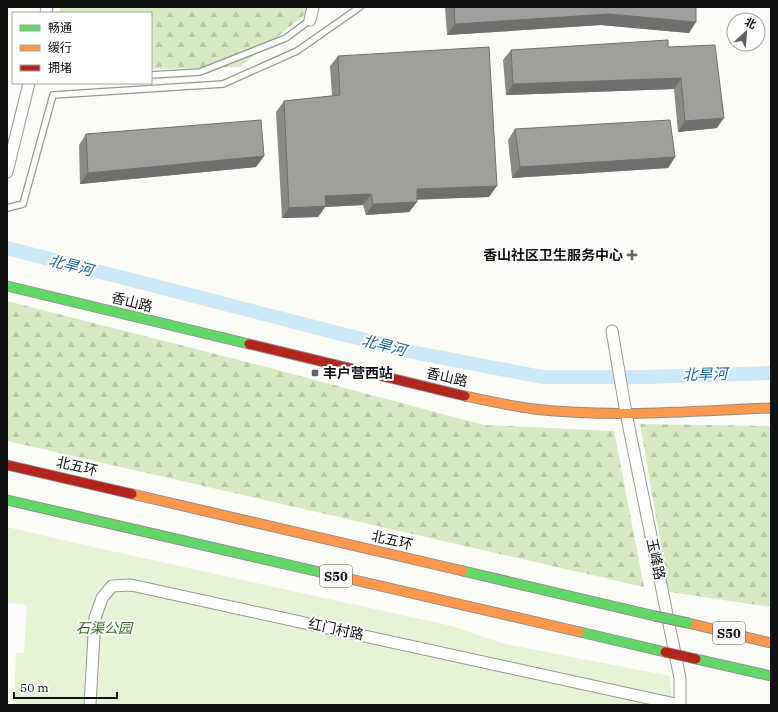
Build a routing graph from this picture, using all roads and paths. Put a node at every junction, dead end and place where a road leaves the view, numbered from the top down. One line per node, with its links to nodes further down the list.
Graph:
1 (313, 7): 3 (street)
2 (360, 7): 7 (lane)
3 (310, 20): 4 (lane)
4 (152, 75)
5 (29, 84): 6 (street)
6 (7, 172)
7 (7, 208)
8 (7, 286): 11 (main road, 香山路)
9 (612, 331): 11 (street, 玉峰路)
10 (771, 408): 11 (main road, 香山路)
11 (626, 413): 17 (street, 玉峰路)
12 (7, 464): 14 (main road, 北五环 / S50, bridge)
13 (7, 500): 15 (main road, S50, bridge)
14 (771, 643)
15 (771, 676)
16 (90, 705): 17 (street, 红门村路)
17 (680, 705)

